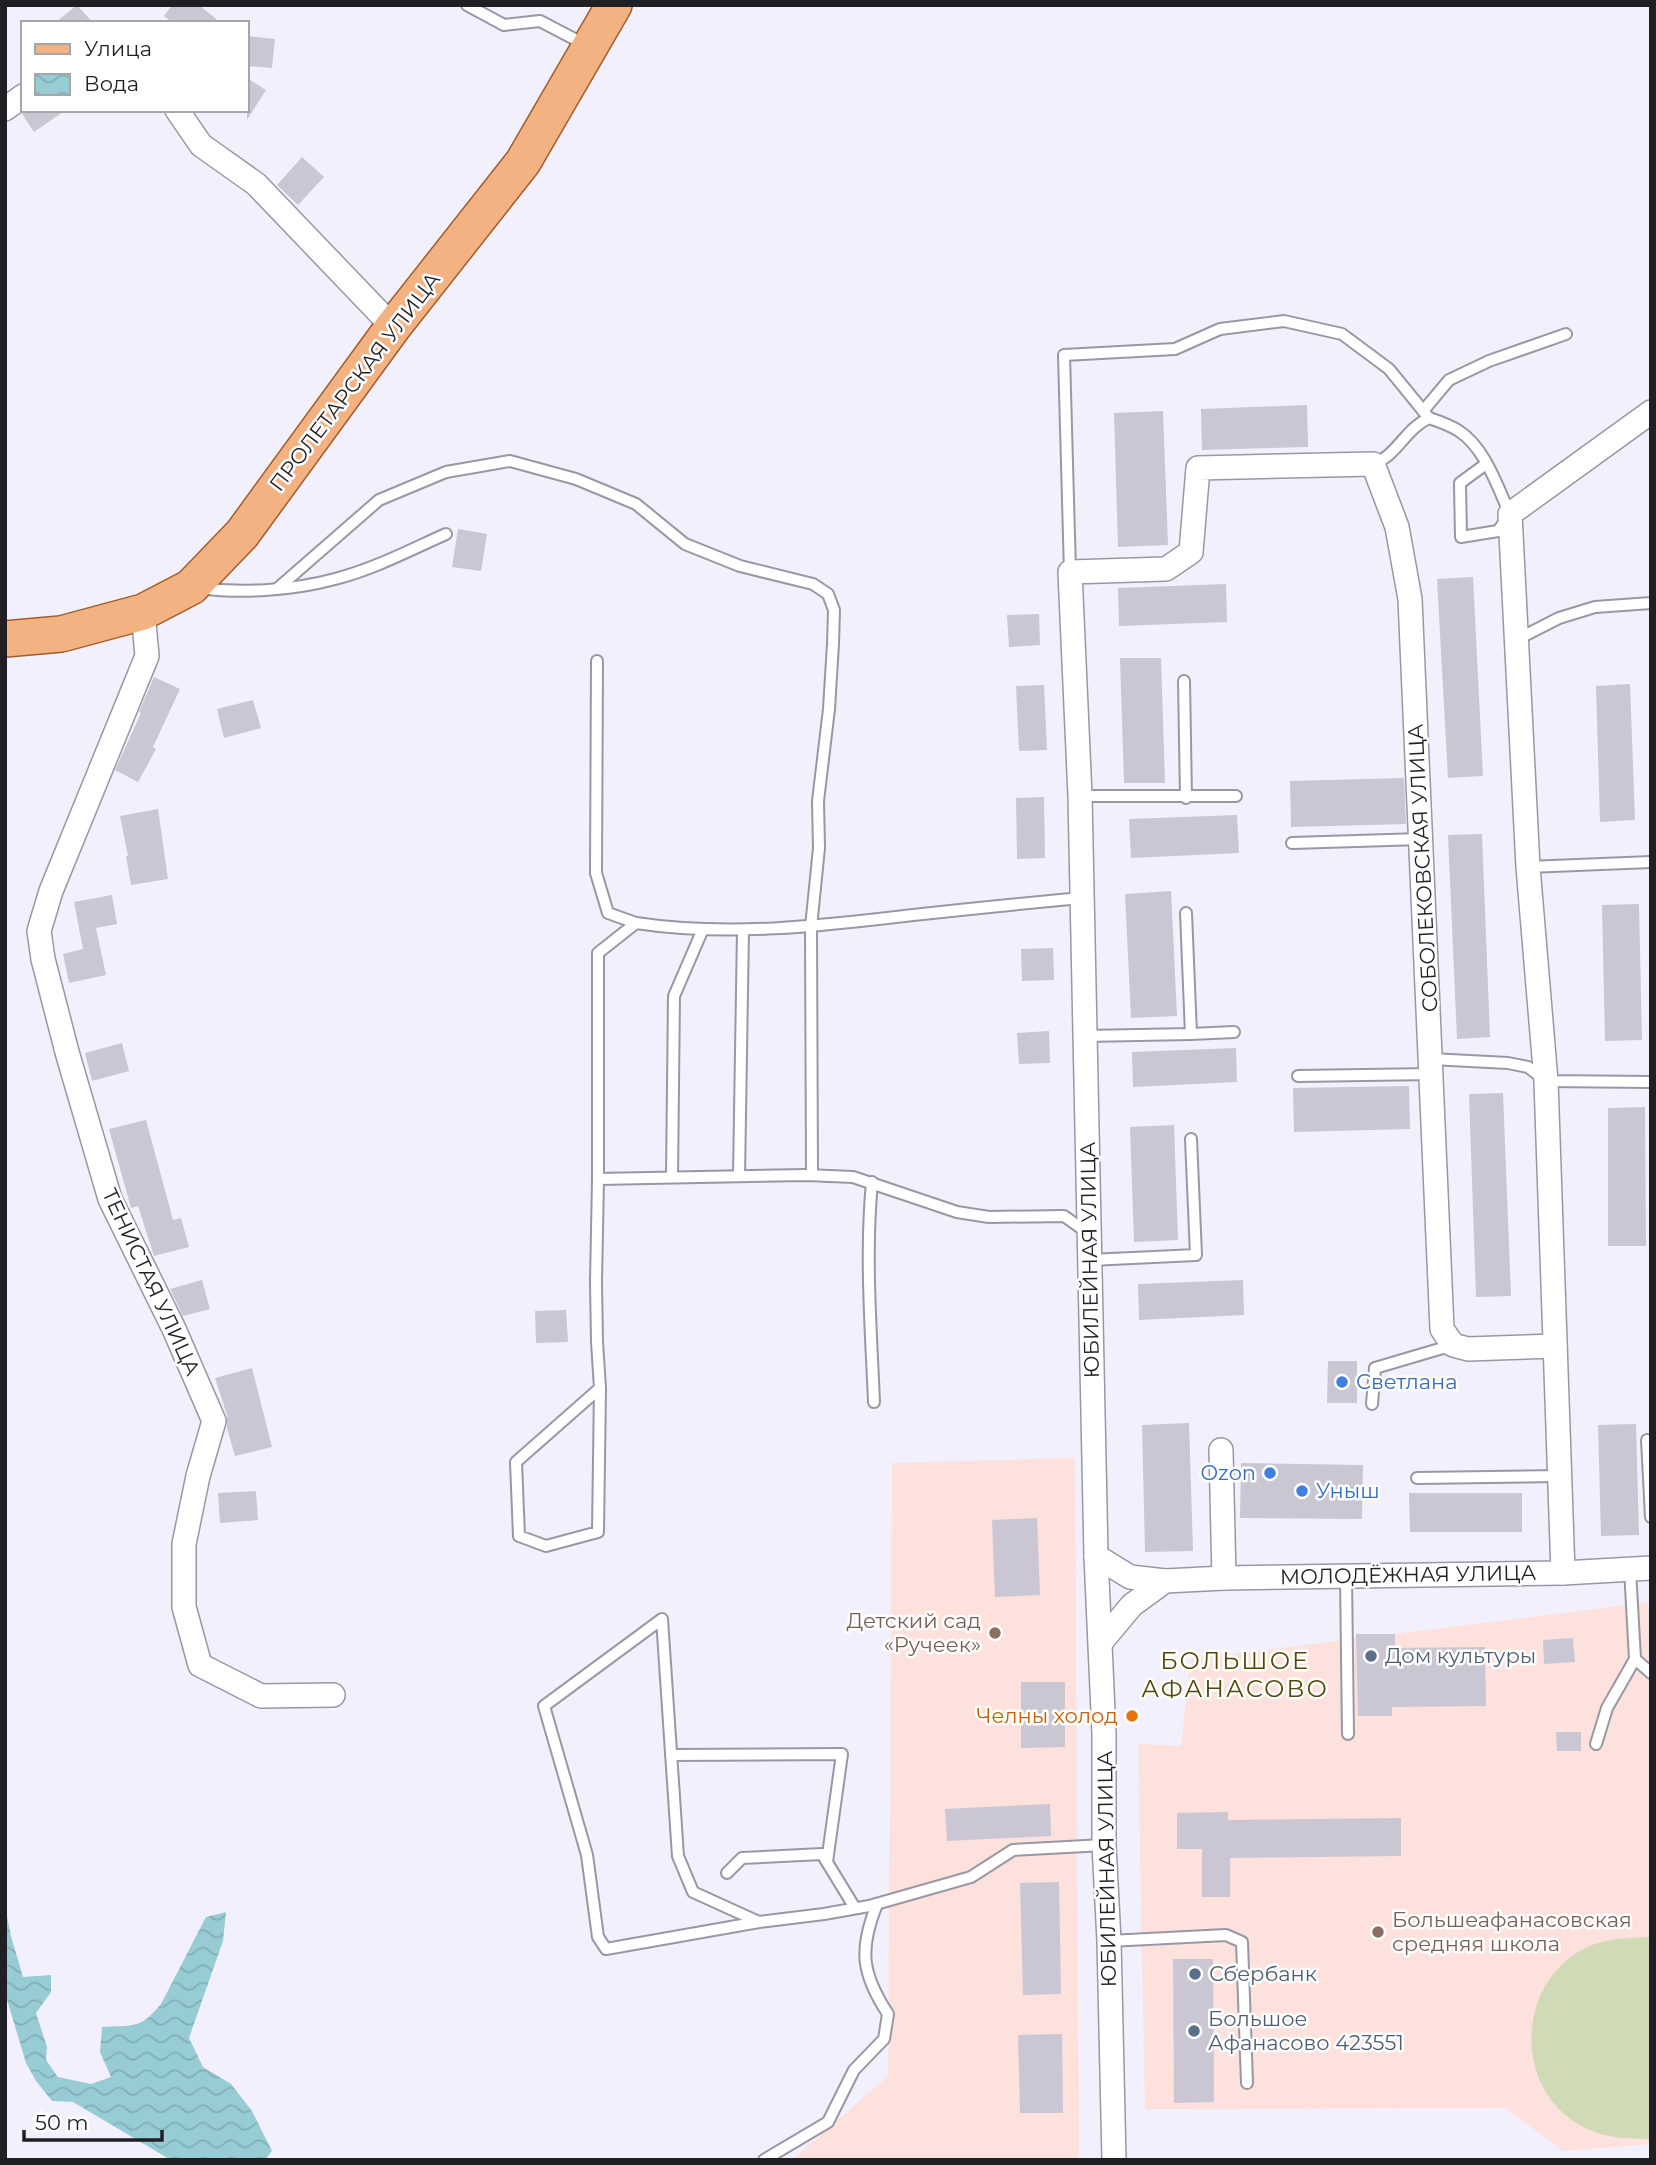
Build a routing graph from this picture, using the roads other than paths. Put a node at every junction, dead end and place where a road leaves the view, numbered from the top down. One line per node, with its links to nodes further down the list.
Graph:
1 (467, 5): 3 (lane)
2 (614, 5): 3 (main road, ПРОЛЕТАРСКАЯ УЛИЦА)
3 (590, 47): 7 (main road, ПРОЛЕТАРСКАЯ УЛИЦА)
4 (21, 97): 5 (street)
5 (5, 109)
6 (178, 112): 7 (street)
7 (393, 327): 16 (main road, ПРОЛЕТАРСКАЯ УЛИЦА)
8 (1566, 334): 10 (lane)
9 (1651, 412): 13 (street)
10 (1426, 414): 11 (lane); 12 (lane); 15 (lane)
11 (1373, 464): 15 (street); 27 (street, СОБОЛЕКОВСКАЯ УЛИЦА)
12 (1486, 464): 13 (lane); 13 (lane)
13 (1510, 514): 21 (street)
14 (446, 534): 17 (lane)
15 (1070, 572): 24 (street, ЮБИЛЕЙНАЯ УЛИЦА)
16 (191, 587): 17 (lane); 19 (main road, ПРОЛЕТАРСКАЯ УЛИЦА)
17 (278, 588): 34 (lane)
18 (1651, 603): 21 (lane)
19 (143, 612): 20 (main road, ПРОЛЕТАРСКАЯ УЛИЦА); 72 (street, ТЕНИСТАЯ УЛИЦА)
20 (5, 639)
21 (1518, 639): 30 (street)
22 (597, 661): 33 (lane)
23 (1184, 681): 26 (lane)
24 (1080, 796): 26 (lane); 31 (street, ЮБИЛЕЙНАЯ УЛИЦА)
25 (1236, 796): 26 (lane)
26 (1186, 797)
27 (1421, 839): 28 (lane); 40 (street, СОБОЛЕКОВСКАЯ УЛИЦА)
28 (1292, 843)
29 (1651, 862): 30 (lane)
30 (1528, 867): 42 (street)
31 (1083, 898): 34 (lane); 39 (street, ЮБИЛЕЙНАЯ УЛИЦА)
32 (1186, 913): 38 (lane)
33 (636, 923): 35 (lane); 48 (lane)
34 (811, 927): 36 (lane); 45 (lane)
35 (703, 929): 36 (lane); 47 (lane)
36 (743, 930): 46 (lane)
37 (1234, 1032): 38 (lane)
38 (1191, 1034): 39 (lane)
39 (1085, 1037): 50 (street, ЮБИЛЕЙНАЯ УЛИЦА)
40 (1432, 1066): 41 (lane); 42 (lane); 52 (street, СОБОЛЕКОВСКАЯ УЛИЦА)
41 (1298, 1076)
42 (1546, 1081): 43 (lane); 53 (street)
43 (1651, 1083)
44 (1191, 1139): 51 (lane)
45 (812, 1175): 46 (lane); 49 (lane)
46 (739, 1176): 47 (lane)
47 (672, 1177): 48 (lane)
48 (598, 1179): 54 (lane)
49 (872, 1182): 50 (lane); 55 (lane)
50 (1090, 1234): 51 (street, ЮБИЛЕЙНАЯ УЛИЦА)
51 (1090, 1260): 63 (street, ЮБИЛЕЙНАЯ УЛИЦА)
52 (1453, 1345): 53 (street); 56 (lane)
53 (1555, 1346): 59 (street)
54 (600, 1388): 54 (lane)
55 (874, 1402)
56 (1372, 1404)
57 (1647, 1440): 61 (lane)
58 (1221, 1451): 67 (street)
59 (1560, 1476): 60 (lane); 65 (street)
60 (1417, 1478)
61 (1650, 1486): 62 (lane)
62 (1651, 1517)
63 (1096, 1556): 68 (street, МОЛОДЁЖНАЯ УЛИЦА); 69 (street, ЮБИЛЕЙНАЯ УЛИЦА)
64 (1641, 1569): 65 (street, МОЛОДЁЖНАЯ УЛИЦА); 70 (lane)
65 (1563, 1573): 66 (street, МОЛОДЁЖНАЯ УЛИЦА)
66 (1346, 1576): 67 (street, МОЛОДЁЖНАЯ УЛИЦА); 73 (lane)
67 (1224, 1578): 68 (street, МОЛОДЁЖНАЯ УЛИЦА)
68 (1165, 1581): 69 (street)
69 (1101, 1642): 76 (street, ЮБИЛЕЙНАЯ УЛИЦА)
70 (1635, 1659): 71 (lane); 74 (lane)
71 (1651, 1673)
72 (333, 1695)
73 (1348, 1734)
74 (1596, 1744)
75 (671, 1755): 77 (lane); 81 (lane); 81 (lane)
76 (1104, 1845): 79 (lane); 82 (street, ЮБИЛЕЙНАЯ УЛИЦА)
77 (827, 1862): 78 (lane); 80 (lane)
78 (727, 1873)
79 (877, 1903): 80 (lane); 84 (lane)
80 (855, 1909): 81 (lane)
81 (758, 1922)
82 (1109, 1941): 83 (lane); 85 (street, ЮБИЛЕЙНАЯ УЛИЦА)
83 (1247, 2082)
84 (764, 2160)
85 (1114, 2160)

